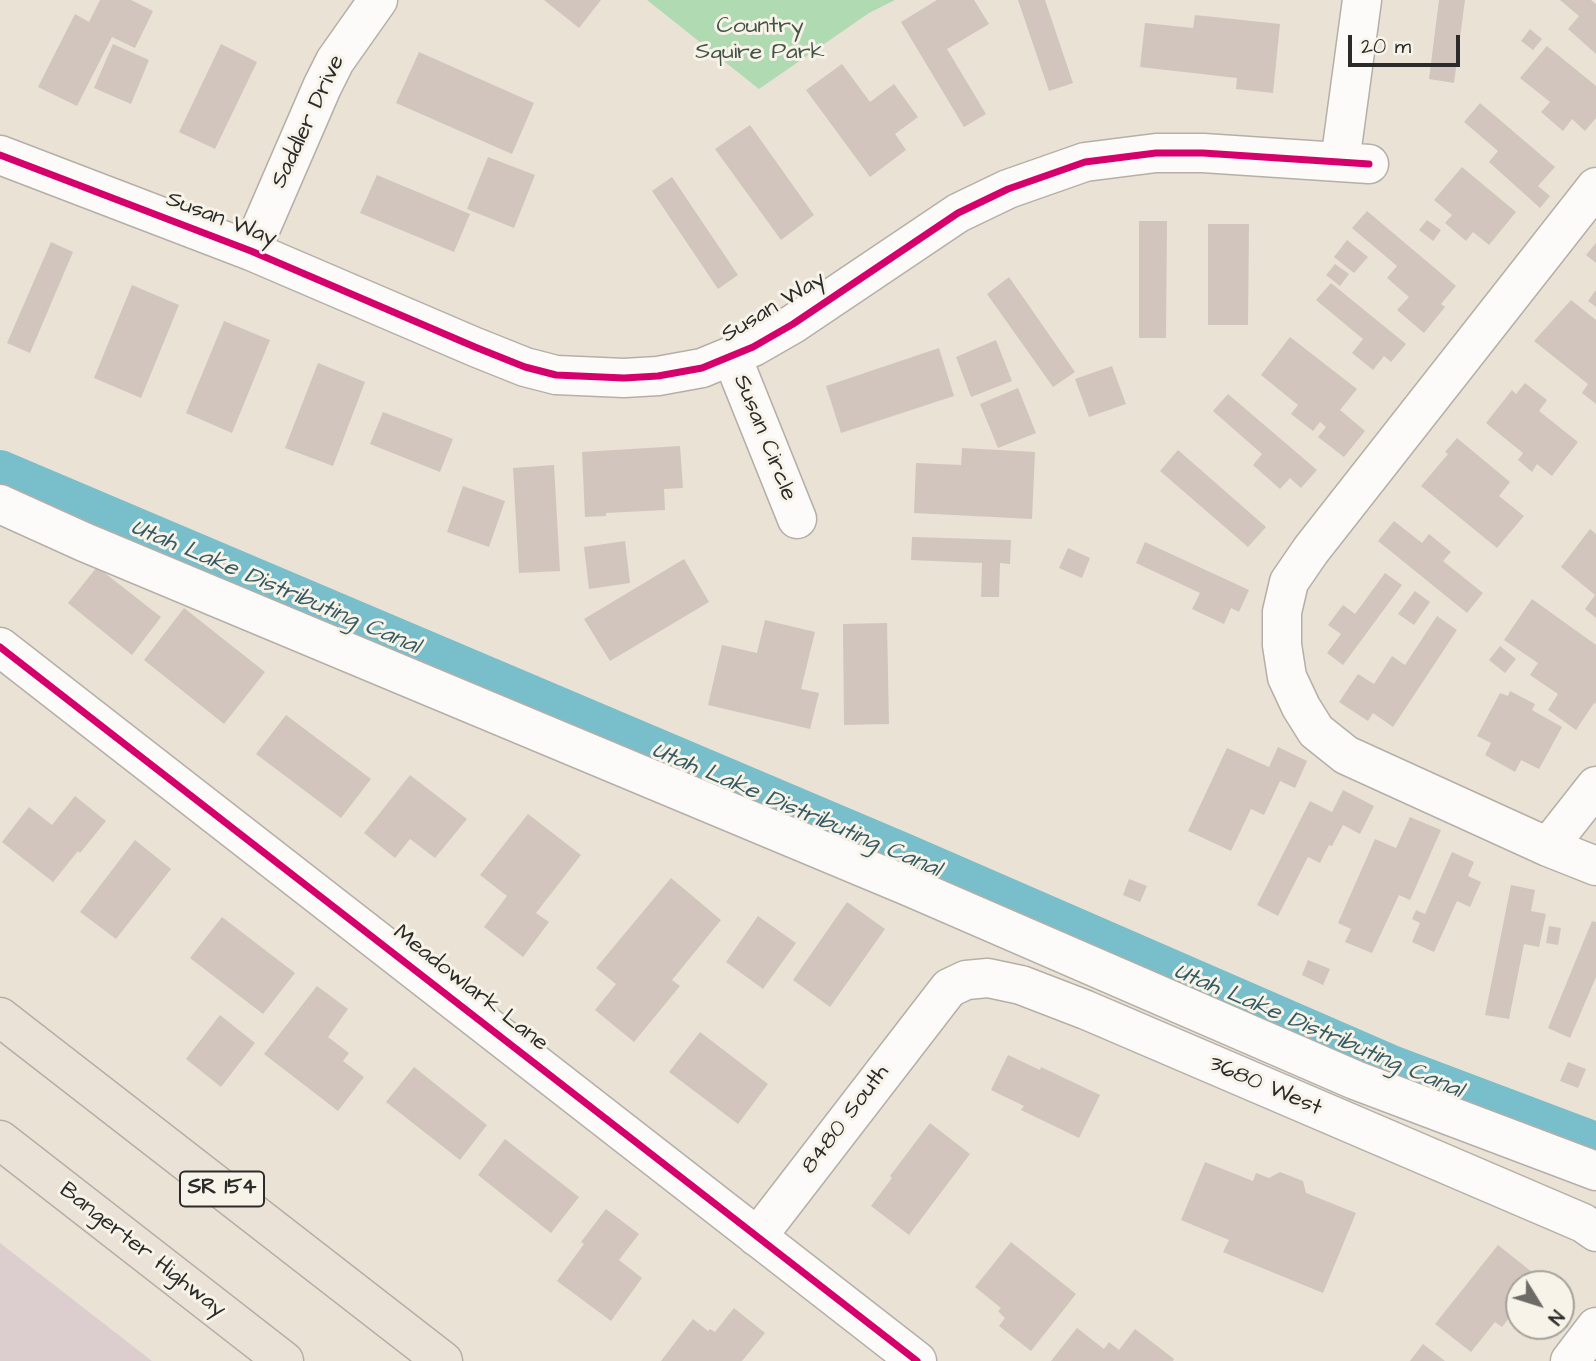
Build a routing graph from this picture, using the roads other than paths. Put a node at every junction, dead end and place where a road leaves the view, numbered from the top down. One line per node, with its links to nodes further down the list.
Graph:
1 (378, 0): 5 (street, Saddler Drive)
2 (1362, 0): 6 (street, Susan Way)
3 (0, 155): 5 (street, Susan Way)
4 (1596, 187): 11 (street)
5 (251, 251): 6 (street, Susan Way)
6 (732, 357): 8 (street, Susan Circle)
7 (0, 504): 16 (street)
8 (797, 519)
9 (0, 647): 18 (street, Meadowlark Lane)
10 (1596, 786): 11 (street)
11 (1548, 847): 12 (street)
12 (1596, 866)
13 (934, 1004): 17 (street, 3680 West); 18 (street, 8480 South)
14 (0, 1017): 21 (highway, SR 154)
15 (0, 1140): 20 (highway, Bangerter Highway)
16 (1596, 1171)
17 (1596, 1232)
18 (757, 1237): 22 (street, Meadowlark Lane)
19 (1596, 1327): 23 (street)
20 (284, 1361)
21 (443, 1361)
22 (917, 1361)
23 (1570, 1361)

